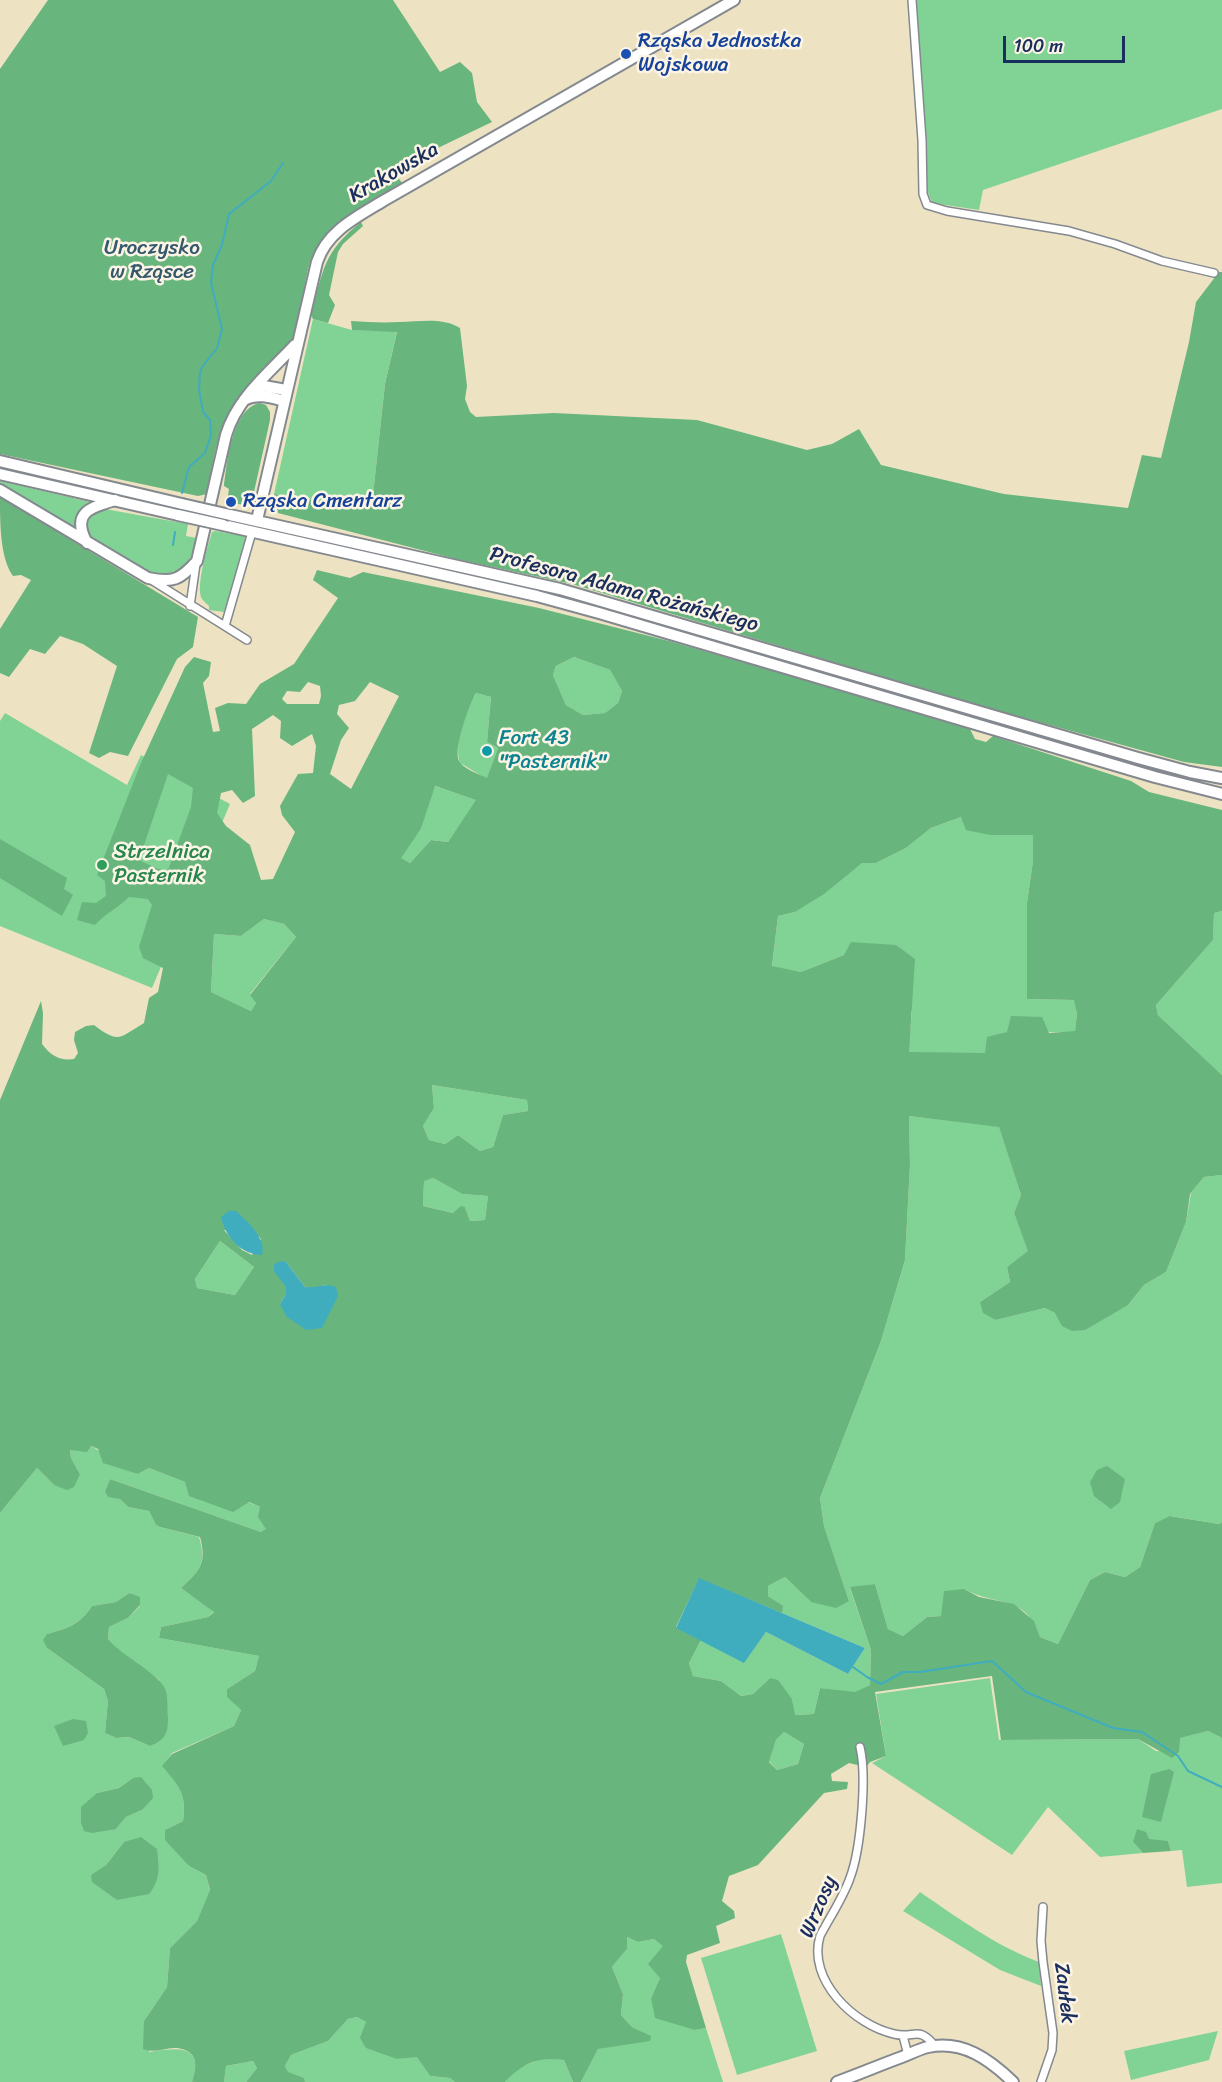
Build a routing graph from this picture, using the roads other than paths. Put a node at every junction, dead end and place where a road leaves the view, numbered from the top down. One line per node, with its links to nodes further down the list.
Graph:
1 (734, 0): 4 (main road, Krakowska)
2 (912, 0): 3 (street)
3 (1214, 273)
4 (297, 343): 5 (main road); 6 (main road, Krakowska)
5 (255, 387): 6 (main road); 7 (main road)
6 (285, 395): 7 (main road); 12 (main road, Krakowska)
7 (244, 400): 15 (main road)
8 (5, 462): 12 (main road, Profesora Adama Rożańskiego, bridge)
9 (0, 474): 11 (main road, Profesora Adama Rożańskiego)
10 (0, 490): 14 (main road)
11 (114, 500): 13 (main road, Profesora Adama Rożańskiego, bridge); 14 (main road)
12 (257, 520): 20 (main road, Profesora Adama Rożańskiego)
13 (252, 532): 18 (street); 21 (main road, Profesora Adama Rożańskiego)
14 (88, 543): 16 (main road)
15 (197, 561): 16 (main road); 17 (street)
16 (148, 578): 17 (street)
17 (190, 606): 18 (street)
18 (225, 626): 19 (street)
19 (247, 640)
20 (1222, 778)
21 (1222, 795)
22 (860, 1747): 24 (street, Wrzosy)
23 (1043, 1907): 29 (street, Zaułek)
24 (903, 2036): 25 (street, Wrzosy); 26 (street)
25 (935, 2046): 26 (main road); 28 (main road)
26 (908, 2055): 27 (main road)
27 (837, 2082)
28 (1013, 2082)
29 (1041, 2082)

